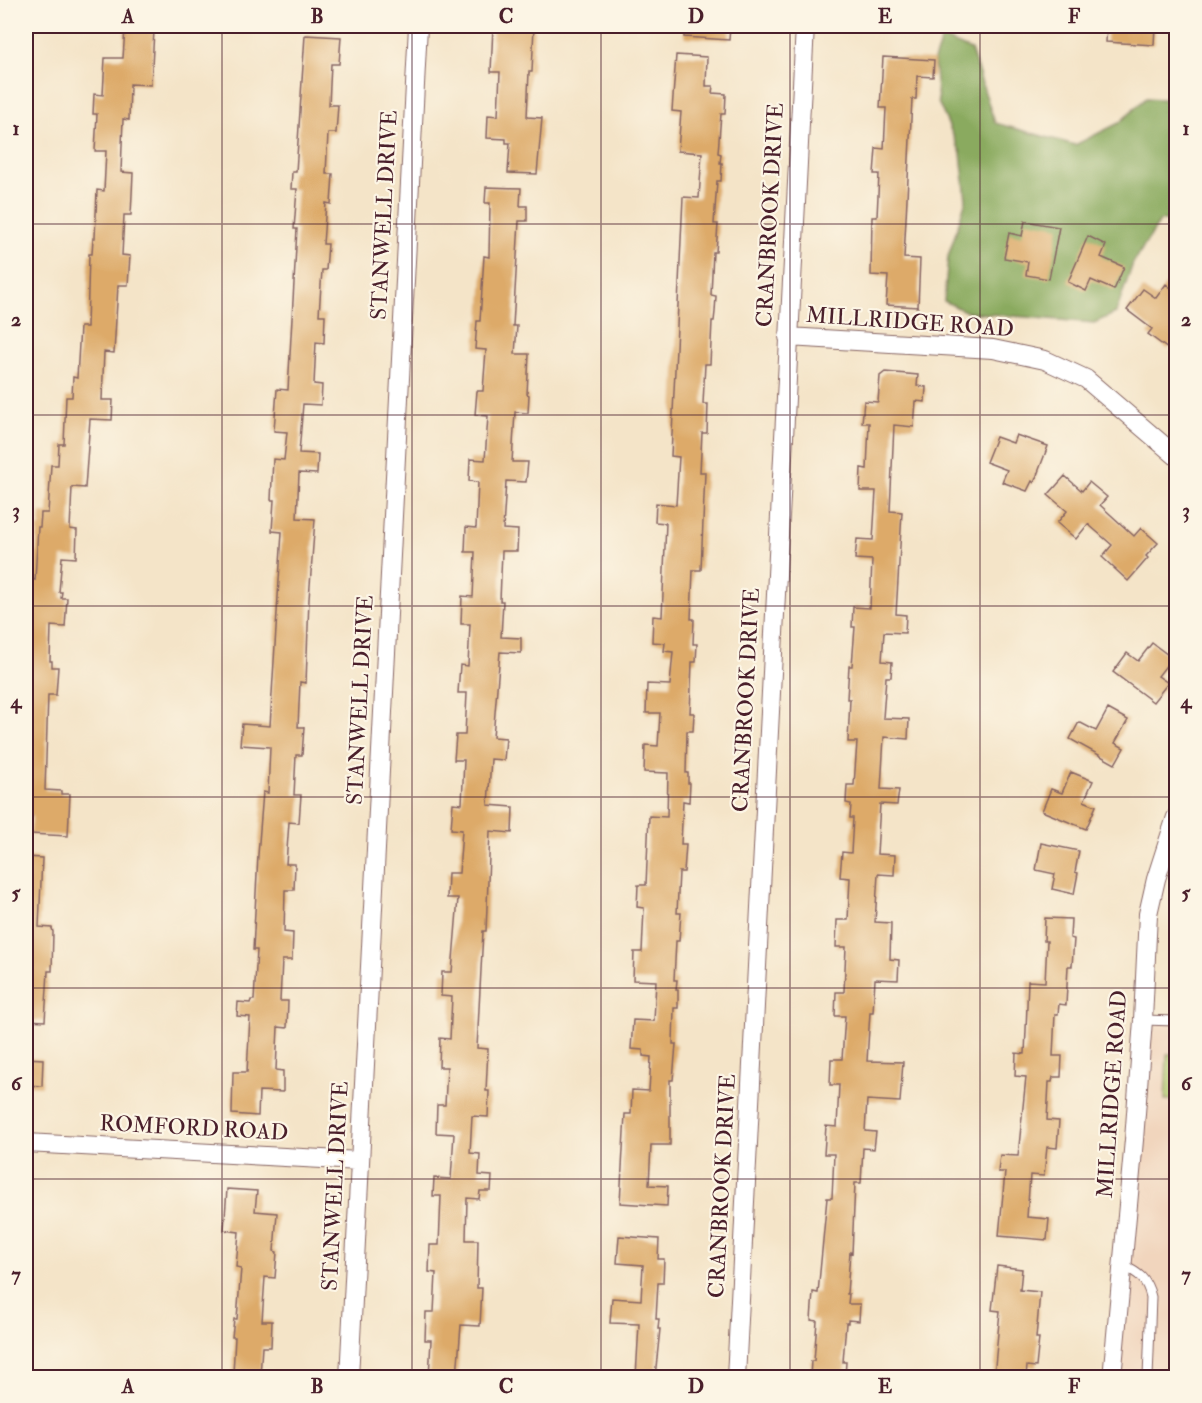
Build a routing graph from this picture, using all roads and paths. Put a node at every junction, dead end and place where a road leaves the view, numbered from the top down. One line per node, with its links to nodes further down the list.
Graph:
1 (418, 26): 9 (street, STANWELL DRIVE)
2 (805, 26): 3 (street, CRANBROOK DRIVE)
3 (788, 337): 4 (street, MILLRIDGE ROAD); 12 (street, CRANBROOK DRIVE)
4 (1176, 456)
5 (1176, 817): 6 (street, MILLRIDGE ROAD)
6 (1143, 1020): 7 (lane); 10 (street, MILLRIDGE ROAD)
7 (1176, 1021)
8 (26, 1143): 9 (street, ROMFORD ROAD)
9 (360, 1161): 11 (street, STANWELL DRIVE)
10 (1122, 1265): 13 (street, MILLRIDGE ROAD); 14 (lane)
11 (349, 1377)
12 (736, 1377)
13 (1112, 1377)
14 (1148, 1377)

